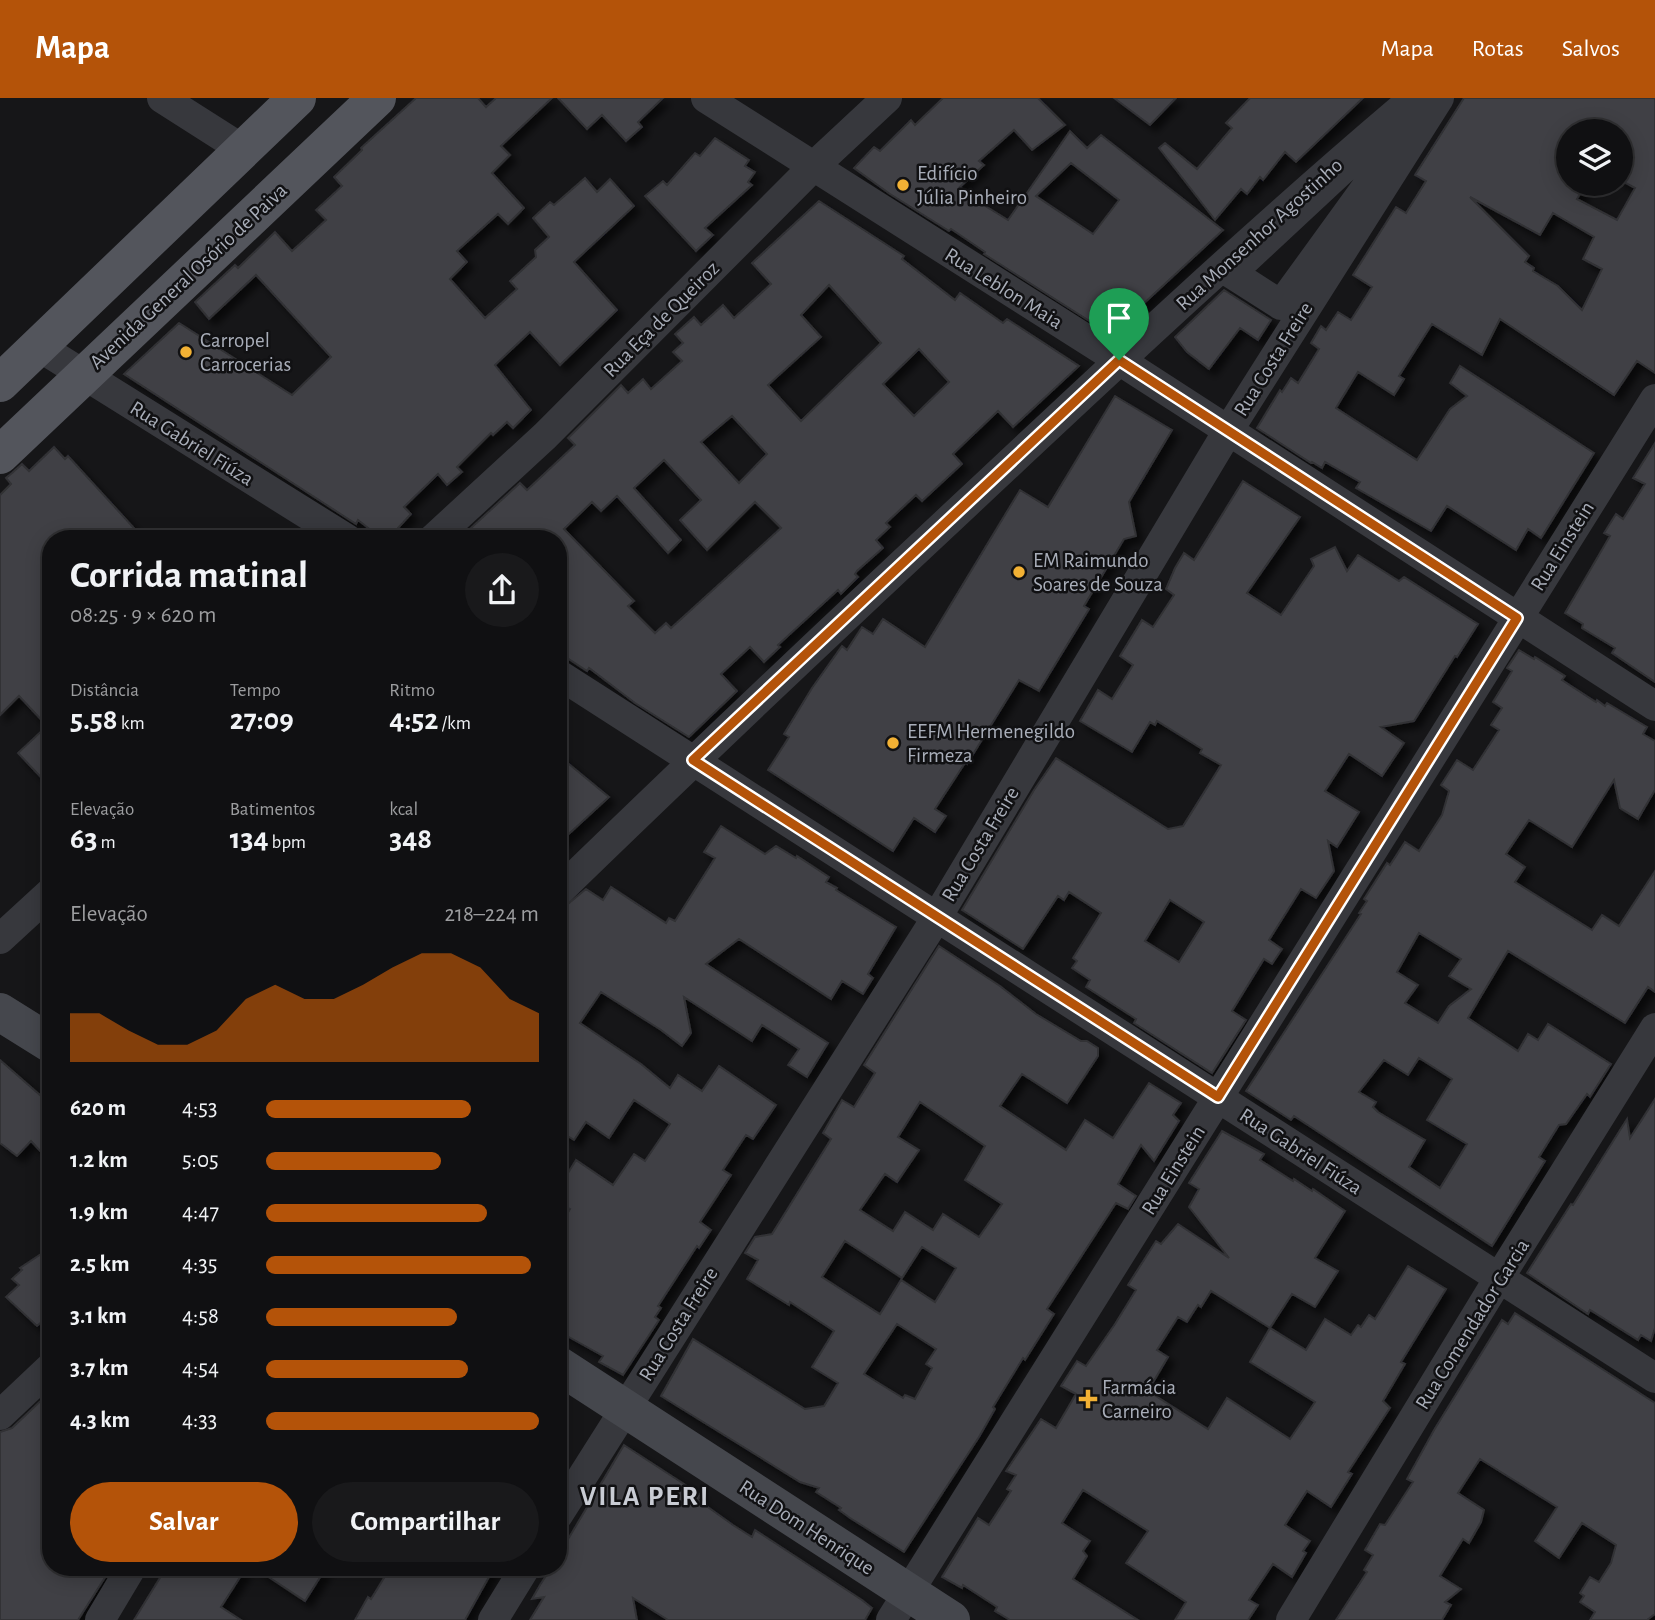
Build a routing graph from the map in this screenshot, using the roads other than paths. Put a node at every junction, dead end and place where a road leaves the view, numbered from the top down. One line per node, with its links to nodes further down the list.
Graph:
1 (162, 98): 8 (street)
2 (297, 98): 8 (main road)
3 (377, 98): 13 (main road, Avenida General Osório de Paiva)
4 (706, 98): 9 (street, Rua Leblon Maia)
5 (887, 98): 9 (street, Rua Eça de Queiroz)
6 (1413, 98): 12 (street, Rua Monsenhor Agostinho)
7 (1439, 98): 16 (street, Rua Costa Freire)
8 (242, 149): 11 (main road)
9 (813, 167): 12 (street, Rua Leblon Maia); 19 (street, Rua Eça de Queiroz)
10 (1231, 273): 10 (street)
11 (38, 346): 13 (street, Rua Gabriel Fiúza); 14 (main road)
12 (1119, 360): 16 (street, Rua Leblon Maia); 23 (street, Rua Monsenhor Agostinho)
13 (83, 376): 17 (main road, Avenida General Osório de Paiva); 18 (street, Rua Gabriel Fiúza)
14 (0, 383)
15 (1655, 399): 20 (street, Rua Einstein)
16 (1228, 431): 20 (street, Rua Leblon Maia); 26 (street, Rua Costa Freire)
17 (0, 455)
18 (332, 530)
19 (443, 530)
20 (1517, 618): 22 (street, Rua Leblon Maia); 31 (street, Rua Einstein)
21 (567, 680): 23 (street, Rua Gabriel Fiúza)
22 (1655, 706)
23 (693, 760): 24 (street, Rua Monsenhor Agostinho); 26 (street, Rua Gabriel Fiúza)
24 (567, 882)
25 (42, 900): 27 (street)
26 (937, 916): 31 (street, Rua Gabriel Fiúza); 36 (street, Rua Costa Freire)
27 (0, 939)
28 (0, 1012): 30 (street)
29 (1655, 1028): 32 (street, Rua Comendador Garcia)
30 (42, 1039)
31 (1218, 1097): 32 (street, Rua Gabriel Fiúza); 41 (street, Rua Einstein)
32 (1499, 1278): 35 (street, Rua Gabriel Fiúza); 45 (street, Rua Comendador Garcia)
33 (567, 1371): 36 (street, Rua Dom Henrique)
34 (42, 1375): 37 (street)
35 (1655, 1378)
36 (625, 1407): 38 (street, Rua Costa Freire); 41 (street, Rua Dom Henrique)
37 (0, 1415)
38 (567, 1500)
39 (126, 1576): 42 (street)
40 (520, 1576): 43 (street)
41 (900, 1607): 44 (street, Rua Dom Henrique)
42 (100, 1620)
43 (493, 1620)
44 (951, 1620)
45 (1291, 1620)

